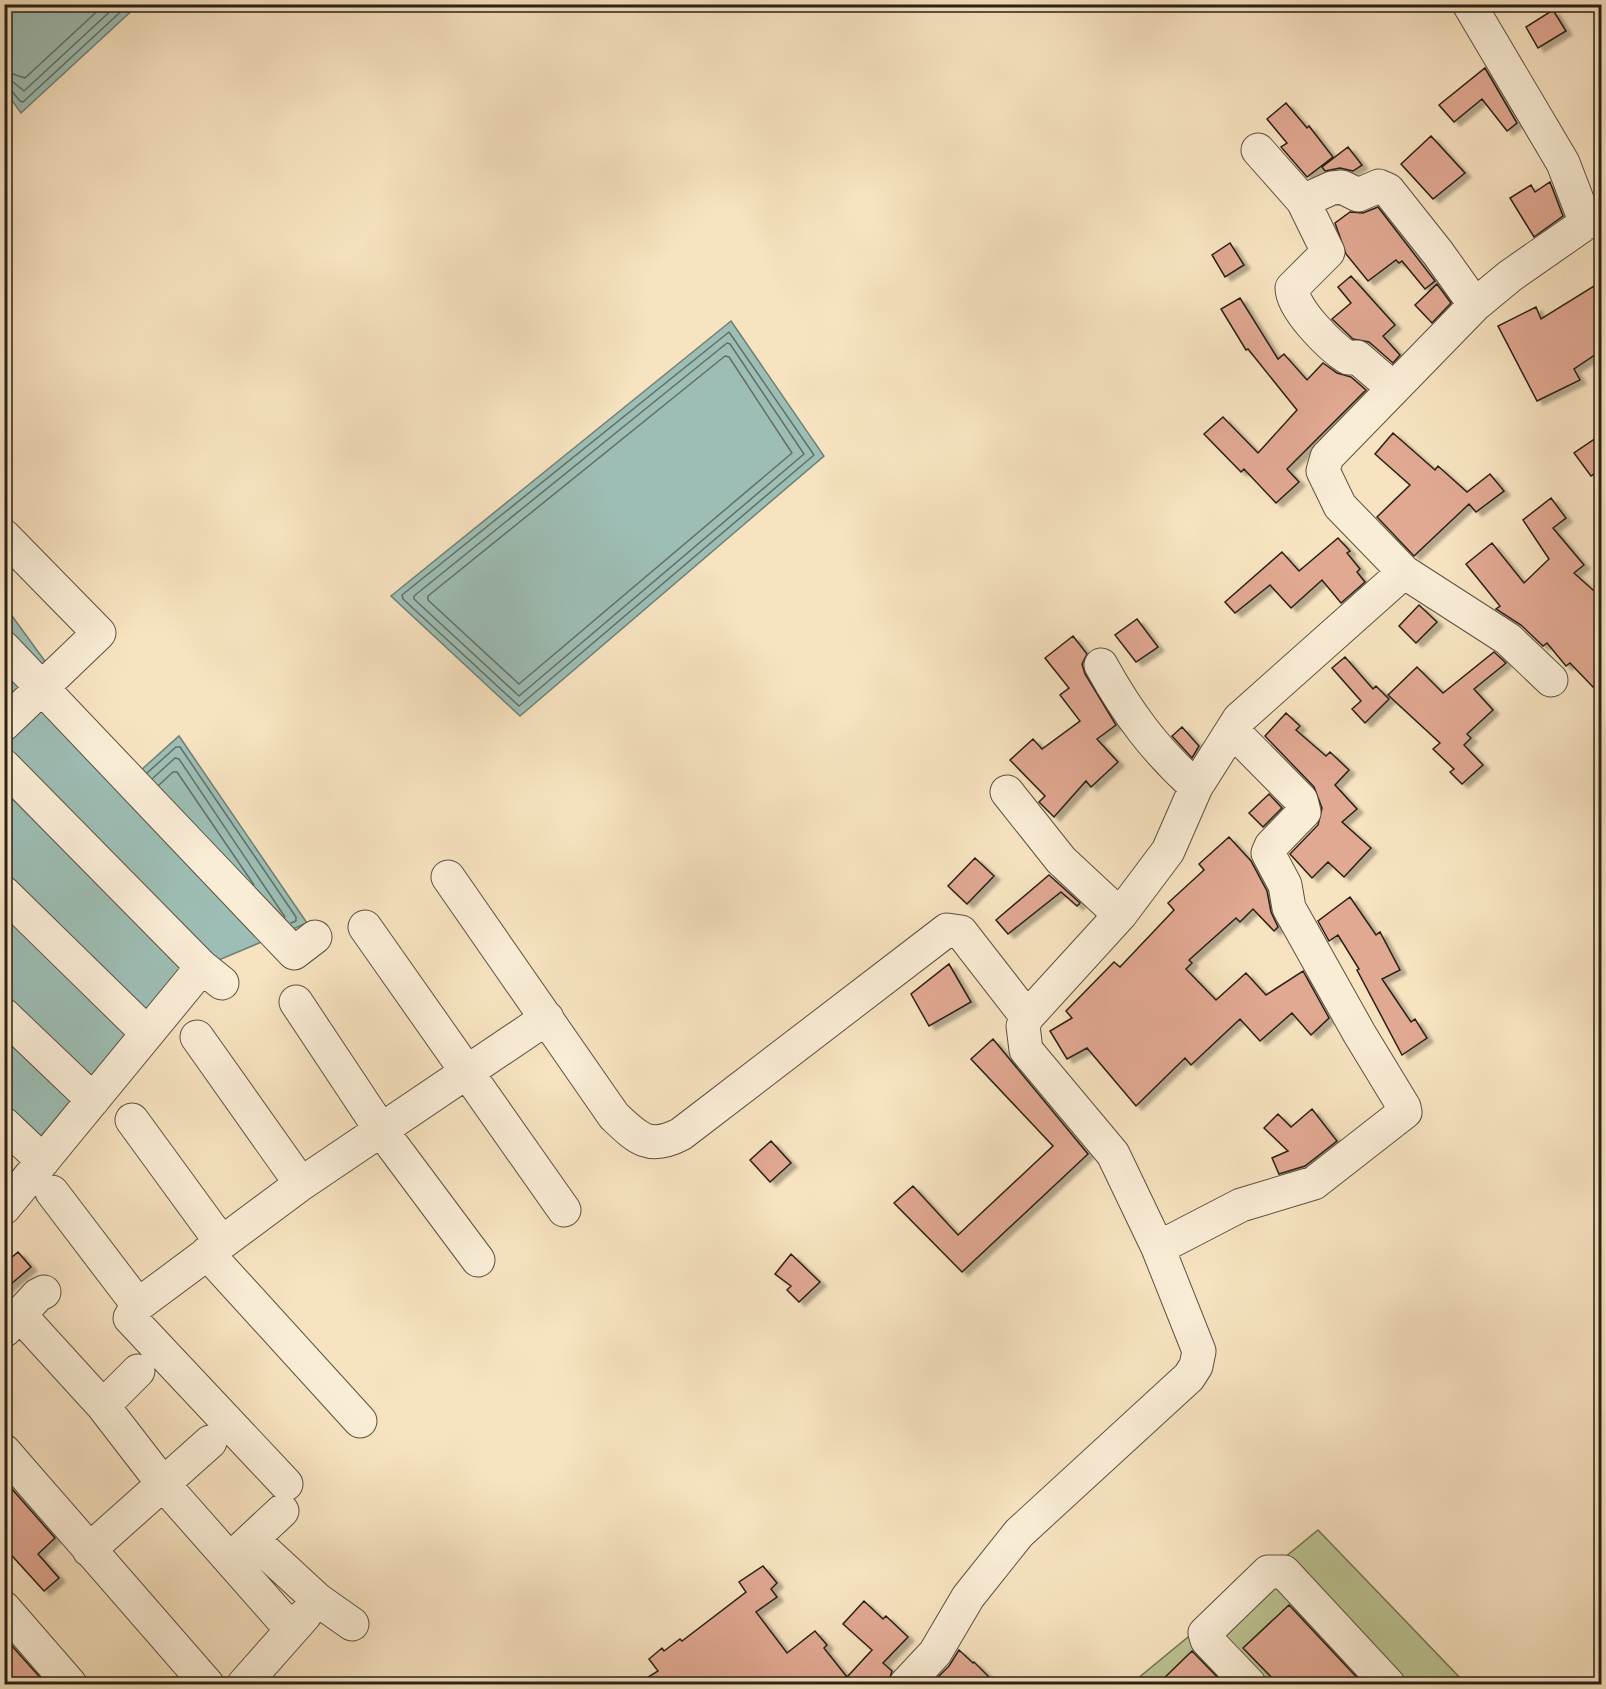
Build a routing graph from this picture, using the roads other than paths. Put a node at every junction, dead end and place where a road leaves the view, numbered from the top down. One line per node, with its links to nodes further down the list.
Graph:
1 (1469, 4): 4 (street)
2 (1258, 150): 3 (street)
3 (1302, 201): 5 (street); 6 (street)
4 (1594, 221): 5 (street)
5 (1475, 305): 6 (street)
6 (1392, 387): 8 (street)
7 (4, 536): 12 (street)
8 (1404, 572): 11 (street); 14 (street)
9 (4, 648): 12 (street)
10 (1101, 665): 16 (street)
11 (1551, 680)
12 (43, 688): 13 (street); 22 (street)
13 (4, 724)
14 (1232, 730): 16 (street); 40 (street)
15 (4, 766): 27 (street)
16 (1196, 787): 20 (street)
17 (1007, 792): 20 (street)
18 (448, 878): 26 (street)
19 (4, 893): 27 (street)
20 (1120, 915): 25 (street)
21 (365, 927): 29 (street)
22 (315, 936)
23 (296, 1002): 33 (street)
24 (4, 1015): 30 (street)
25 (1027, 1017): 26 (street); 40 (street)
26 (547, 1018): 29 (street)
27 (147, 1033): 30 (street)
28 (197, 1037): 35 (street)
29 (466, 1075): 33 (street); 38 (street)
30 (93, 1100): 34 (street)
31 (132, 1120): 39 (street)
32 (4, 1124): 34 (street)
33 (381, 1130): 35 (street); 41 (street)
34 (43, 1161): 37 (street)
35 (301, 1184): 39 (street)
36 (52, 1192): 43 (street)
37 (4, 1208)
38 (564, 1210)
39 (214, 1248): 43 (street); 47 (street)
40 (1158, 1248): 60 (street)
41 (478, 1260)
42 (44, 1292): 44 (street)
43 (138, 1305): 51 (street)
44 (13, 1323): 46 (street)
45 (138, 1371): 46 (street)
46 (103, 1406): 50 (street)
47 (360, 1421)
48 (210, 1442): 50 (street)
49 (4, 1451): 52 (street)
50 (164, 1485): 51 (street); 52 (street)
51 (241, 1549): 53 (street); 56 (street)
52 (89, 1550): 58 (street)
53 (318, 1600): 55 (street); 56 (street)
54 (4, 1608): 57 (street)
55 (352, 1624)
56 (291, 1629): 59 (street)
57 (70, 1684)
58 (207, 1684)
59 (244, 1684)
60 (906, 1684)
61 (1249, 1684): 62 (street)
62 (1388, 1684)

